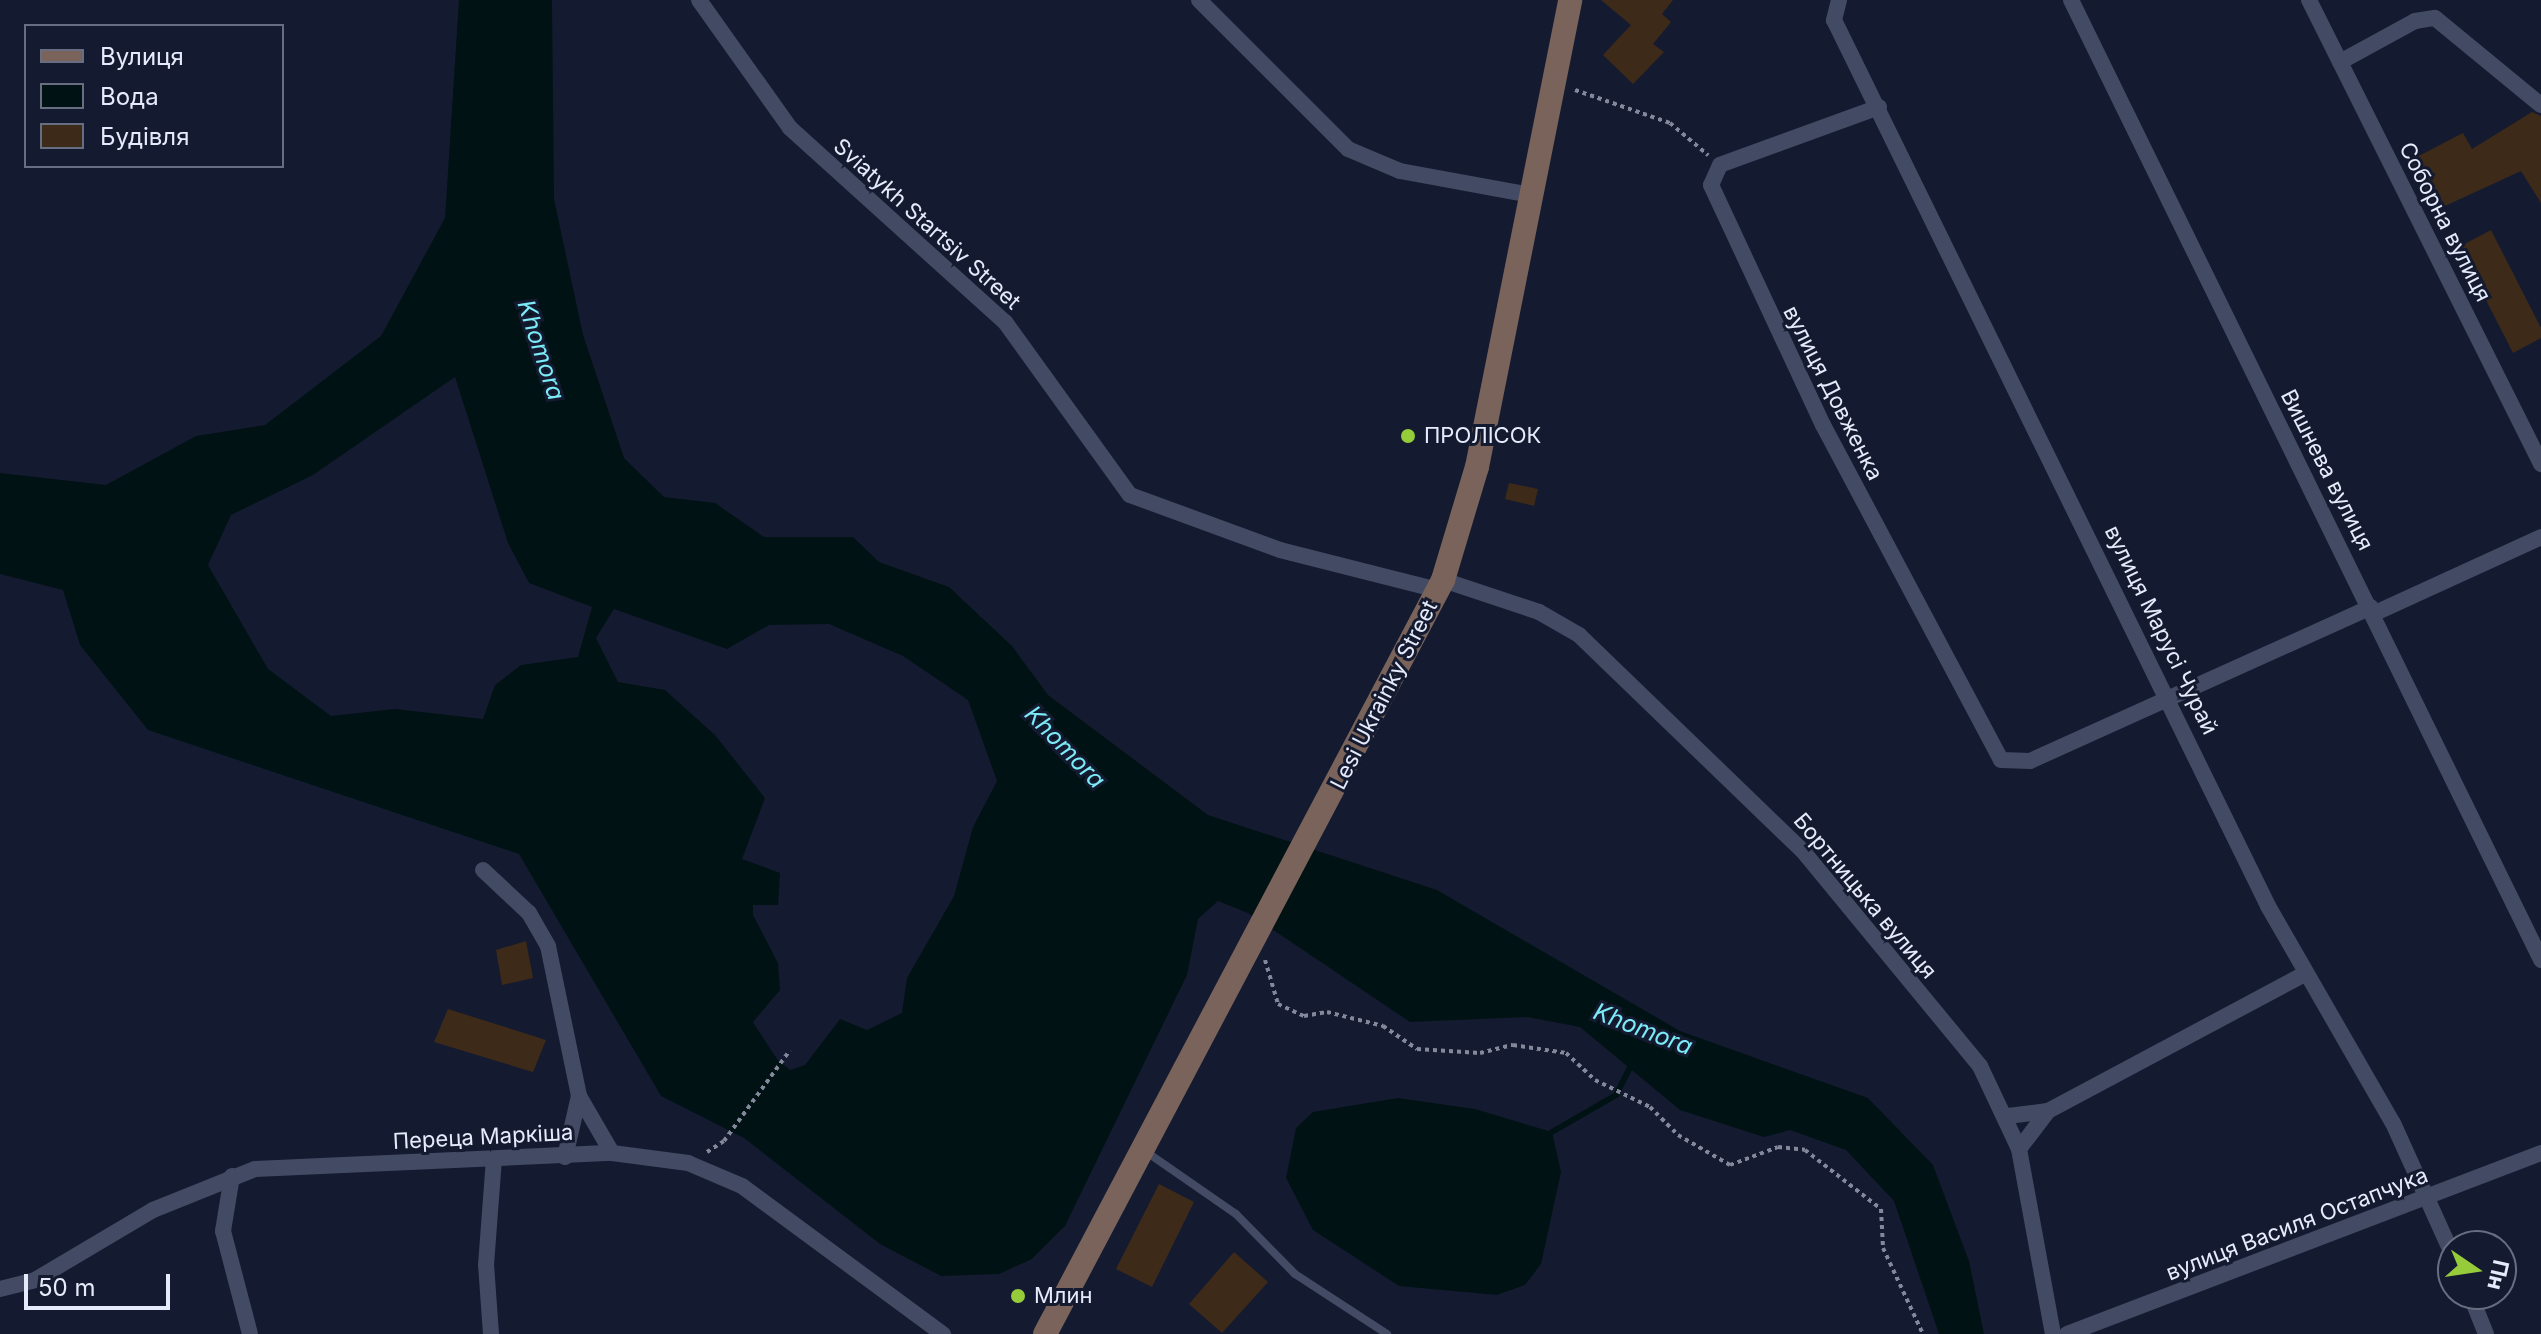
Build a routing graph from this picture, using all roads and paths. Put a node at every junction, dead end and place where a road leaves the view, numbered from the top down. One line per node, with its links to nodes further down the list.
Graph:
1 (699, 0): 15 (street, Sviatykh Startsiv Street)
2 (1199, 0): 12 (street)
3 (1570, 0): 8 (main road, Lesi Ukrainky Street)
4 (1839, 0): 10 (street, вулиця Марусі Чурай)
5 (2071, 0): 16 (street, Вишнева вулиця)
6 (2309, 0): 7 (street, Соборна вулиця)
7 (2340, 62): 9 (street); 13 (street, Соборна вулиця)
8 (1553, 85): 11 (path); 12 (main road, Lesi Ukrainky Street)
9 (2541, 105)
10 (1879, 107): 11 (street); 17 (street, вулиця Марусі Чурай)
11 (1720, 165): 17 (street, вулиця Довженка)
12 (1531, 195): 15 (main road, Lesi Ukrainky Street)
13 (2541, 464)
14 (2541, 537): 16 (street)
15 (1440, 585): 19 (main road, Lesi Ukrainky Street); 25 (street, Бортницька вулиця)
16 (2372, 610): 17 (street); 20 (street, Вишнева вулиця)
17 (2167, 693): 21 (street, вулиця Марусі Чурай)
18 (483, 870): 23 (street)
19 (1257, 940): 28 (main road, Lesi Ukrainky Street); 45 (path)
20 (2541, 960)
21 (2303, 975): 24 (street); 35 (street, вулиця Марусі Чурай)
22 (790, 1050): 26 (path)
23 (579, 1096): 29 (street); 31 (street)
24 (2048, 1111): 25 (street); 27 (street)
25 (2008, 1116): 27 (street, Бортницька вулиця)
26 (724, 1141)
27 (2019, 1149): 46 (street, Бортницька вулиця)
28 (1144, 1150): 43 (main road, Lesi Ukrainky Street); 44 (lane)
29 (612, 1153): 31 (street, Переца Маркіша); 42 (street, Переца Маркіша)
30 (2541, 1153): 35 (street, вулиця Василя Остапчука)
31 (565, 1157): 32 (street, Переца Маркіша)
32 (494, 1159): 33 (street, Переца Маркіша); 41 (street)
33 (232, 1176): 34 (street, Переца Маркіша); 36 (street)
34 (194, 1191): 36 (street); 38 (street, Переца Маркіша)
35 (2427, 1199): 37 (street, вулиця Марусі Чурай); 47 (street, вулиця Василя Остапчука)
36 (222, 1221): 40 (street)
37 (2441, 1230)
38 (0, 1289)
39 (2476, 1310): 48 (street)
40 (250, 1334)
41 (491, 1334)
42 (943, 1334)
43 (1045, 1334)
44 (1387, 1334)
45 (1923, 1334)
46 (2053, 1334)
47 (2067, 1334)
48 (2486, 1334)

